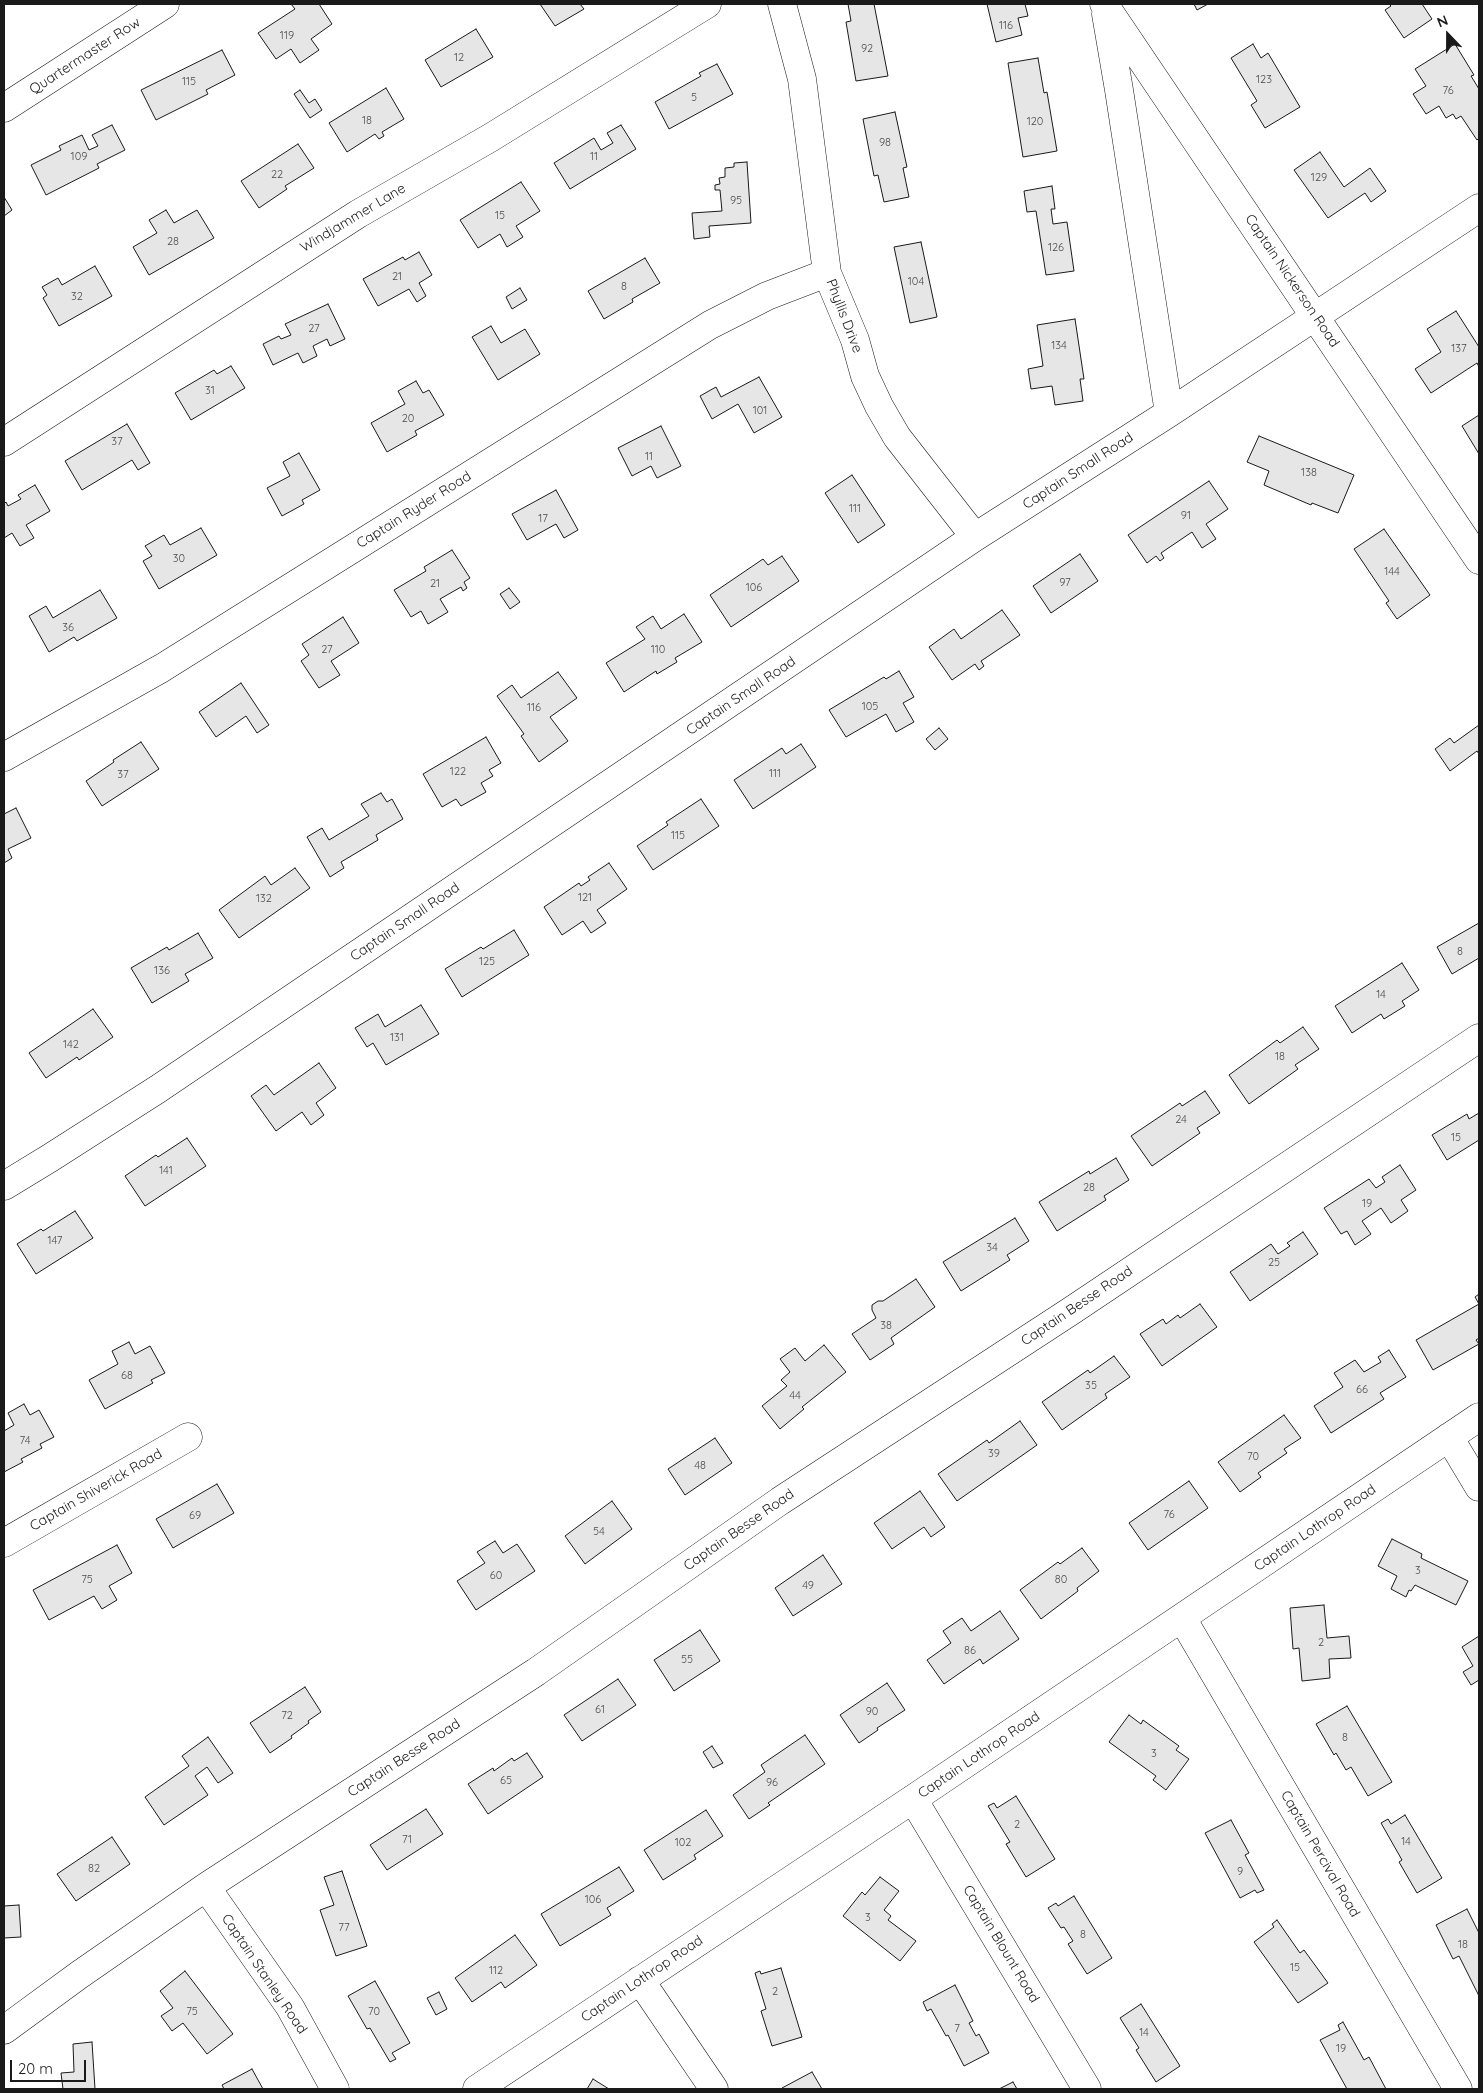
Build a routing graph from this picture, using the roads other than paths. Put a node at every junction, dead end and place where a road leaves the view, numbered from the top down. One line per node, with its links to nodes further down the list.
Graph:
1 (165, 4): 5 (street, Quartermaster Row)
2 (707, 4): 10 (street, Windjammer Lane)
3 (782, 4): 7 (street, Phyllis Drive)
4 (1104, 4): 8 (street, Captain Nickerson Road); 9 (street, Captain Nickerson Road)
5 (4, 108)
6 (1479, 208): 8 (street, Captain Small Road)
7 (827, 273): 11 (street, Phyllis Drive); 13 (street, Captain Ryder Road)
8 (1316, 316): 9 (street, Captain Small Road); 12 (street, Captain Nickerson Road)
9 (1169, 413): 11 (street, Captain Small Road)
10 (4, 442)
11 (975, 538): 15 (street, Captain Small Road)
12 (1479, 560)
13 (4, 756)
14 (1479, 1038): 23 (street, Captain Besse Road)
15 (4, 1186)
16 (1479, 1417): 18 (street, Captain Lothrop Road)
17 (188, 1437): 20 (street, Captain Shiverick Road)
18 (1450, 1437): 19 (street); 21 (street, Captain Lothrop Road)
19 (1479, 1487)
20 (4, 1543)
21 (1182, 1618): 22 (street, Captain Lothrop Road); 30 (street, Captain Percival Road)
22 (913, 1799): 24 (street, Captain Lothrop Road); 29 (street, Captain Blount Road)
23 (206, 1887): 25 (street, Captain Besse Road); 26 (street, Captain Stanley Road)
24 (640, 1980): 27 (street, Captain Lothrop Road); 28 (street)
25 (4, 2030)
26 (335, 2089)
27 (477, 2089)
28 (714, 2089)
29 (1088, 2089)
30 (1458, 2089)

